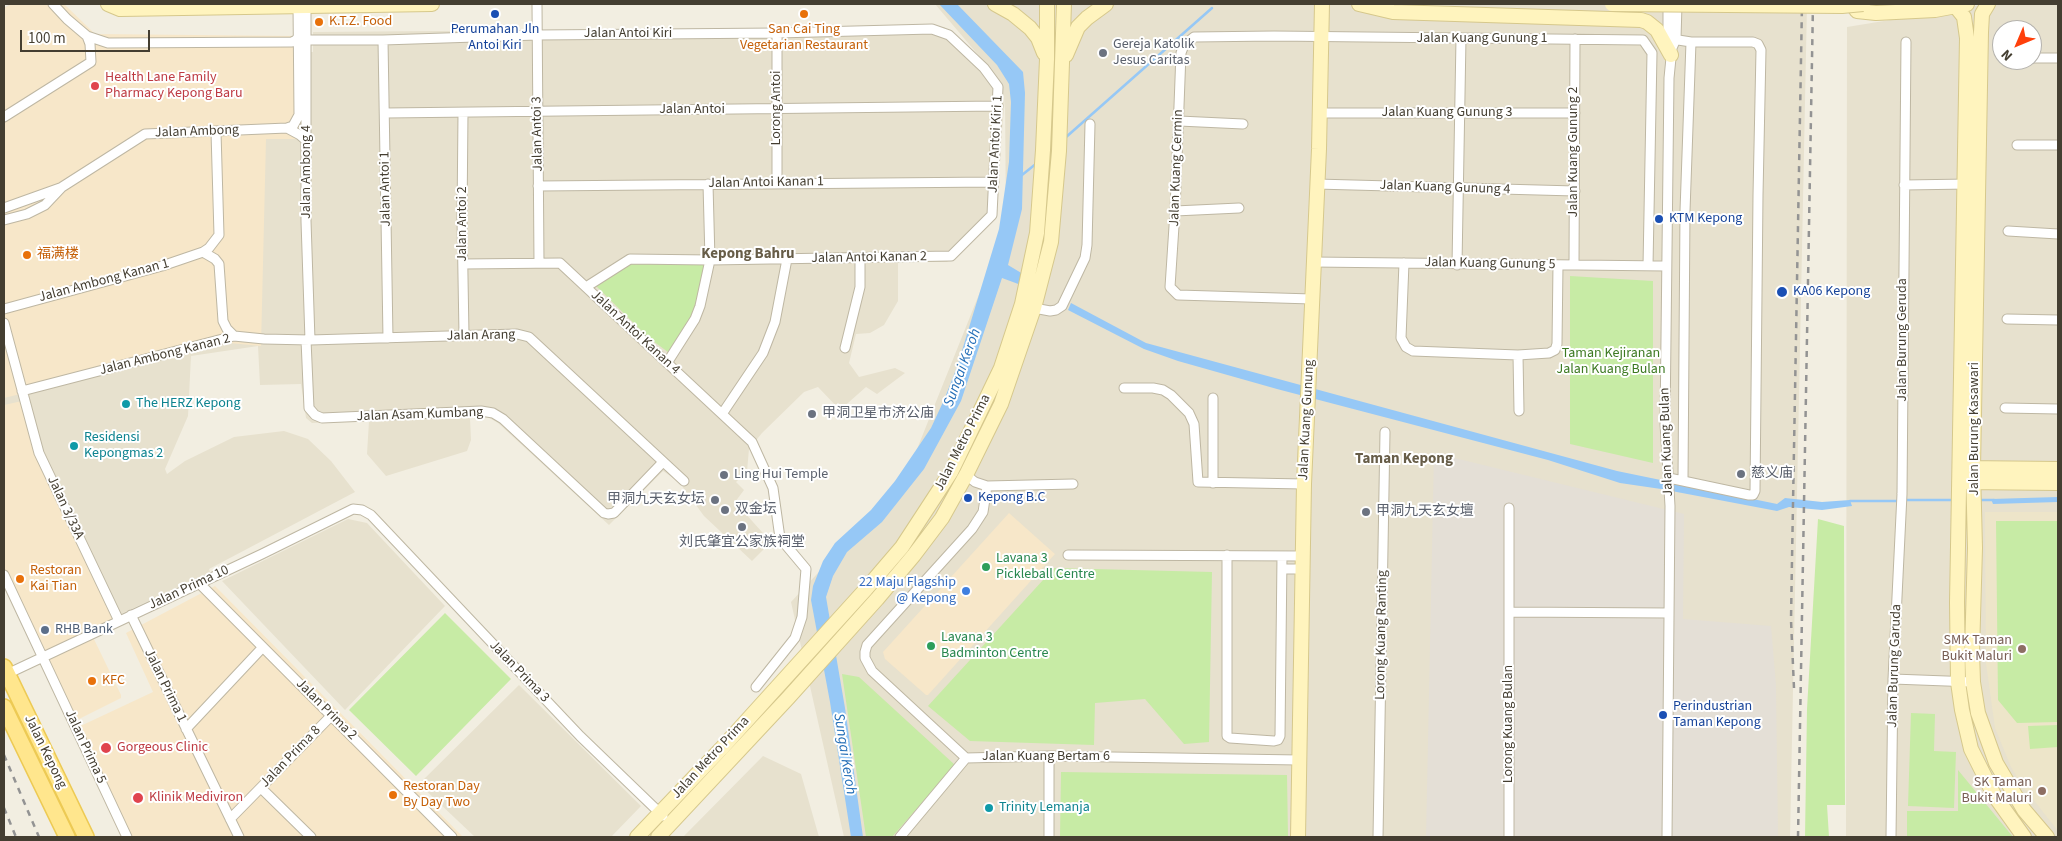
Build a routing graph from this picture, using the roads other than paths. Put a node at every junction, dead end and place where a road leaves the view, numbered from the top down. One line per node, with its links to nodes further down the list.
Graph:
1 (108, 4): 19 (main road)
2 (393, 4): 3 (main road); 19 (main road)
3 (432, 4)
4 (537, 4): 23 (street, Jalan Antoi 3)
5 (996, 4): 35 (main road)
6 (1046, 4): 35 (main road, Jalan Metro Prima)
7 (1064, 4): 36 (main road, Jalan Metro Prima)
8 (1106, 4): 36 (main road)
9 (1322, 4): 27 (main road, Jalan Kuang Gunung)
10 (1359, 4): 21 (main road)
11 (1612, 4): 16 (main road, bridge)
12 (1656, 4): 21 (main road)
13 (1668, 4): 32 (street, Jalan Kuang Bulan)
14 (1677, 4): 32 (street)
15 (1852, 4): 20 (main road)
16 (1863, 4)
17 (1988, 4): 58 (main road, Jalan Burung Kasawari)
18 (55, 5): 25 (street)
19 (302, 5): 26 (street, Jalan Ambong 4)
20 (1961, 5): 58 (main road, Jalan Burung Kasawari)
21 (1641, 20): 32 (main road)
22 (777, 33): 23 (street, Jalan Antoi Kiri); 24 (street, Jalan Antoi Kiri); 39 (street, Lorong Antoi)
23 (537, 35): 30 (street, Jalan Antoi Kiri); 38 (street, Jalan Antoi 3)
24 (949, 35): 37 (street, Jalan Antoi Kiri 1)
25 (87, 36): 26 (street, Jalan Antoi Kiri); 45 (street)
26 (302, 38): 30 (street, Jalan Antoi Kiri); 49 (street, Jalan Ambong 4); 51 (street, Jalan Ambong 4)
27 (1321, 38): 28 (street, Jalan Kuang Gunung 1); 42 (main road, Jalan Kuang Gunung); 46 (street, Jalan Kuang Cermin)
28 (1460, 38): 29 (street, Jalan Kuang Gunung 1); 43 (street)
29 (1575, 39): 44 (street, Jalan Kuang Gunung 2); 82 (street, Jalan Kuang Gunung 1)
30 (384, 40): 40 (street, Jalan Antoi 1)
31 (1906, 42): 59 (street, Jalan Burung Geruda)
32 (1677, 44): 83 (street, Jalan Kuang Bulan); 111 (street); 111 (street)
33 (2042, 58): 34 (street)
34 (2058, 58)
35 (1047, 59): 148 (main road, Jalan Metro Prima)
36 (1062, 68): 86 (main road, Jalan Metro Prima)
37 (998, 106): 39 (street, Jalan Antoi); 54 (street, Jalan Antoi Kiri 1)
38 (538, 110): 39 (street, Jalan Antoi); 41 (street, Jalan Antoi); 60 (street, Jalan Antoi 3)
39 (777, 110): 55 (street, Lorong Antoi)
40 (386, 113): 41 (street, Jalan Antoi); 93 (street, Jalan Antoi 1)
41 (463, 113): 78 (street, Jalan Antoi 2)
42 (1318, 113): 43 (street, Jalan Kuang Gunung 3); 57 (main road, Jalan Kuang Gunung)
43 (1459, 113): 44 (street, Jalan Kuang Gunung 3); 62 (street)
44 (1575, 113): 63 (street, Jalan Kuang Gunung 2)
45 (4, 117)
46 (1179, 121): 48 (street); 66 (street, Jalan Kuang Cermin)
47 (1090, 124): 86 (street)
48 (1243, 124)
49 (287, 128): 50 (street, Jalan Ambong); 51 (street)
50 (216, 132): 61 (street, Jalan Ambong); 70 (street)
51 (307, 141): 94 (street, Jalan Ambong 4)
52 (2017, 144): 53 (street)
53 (2058, 145)
54 (994, 182): 55 (street, Jalan Antoi Kanan 1); 71 (street, Jalan Antoi Kiri 1)
55 (777, 183): 56 (street, Jalan Antoi Kanan 1)
56 (708, 184): 60 (street, Jalan Antoi Kanan 1); 74 (street)
57 (1316, 184): 62 (street, Jalan Kuang Gunung 4); 75 (main road, Jalan Kuang Gunung)
58 (1971, 184): 59 (street); 112 (main road, Jalan Burung Kasawari)
59 (1904, 185): 118 (street, Jalan Burung Geruda)
60 (538, 186): 76 (street, Jalan Antoi 3)
61 (62, 187): 64 (street, Jalan Ambong); 67 (street, Jalan Ambong)
62 (1458, 188): 63 (street, Jalan Kuang Gunung 4); 79 (street)
63 (1575, 191): 81 (street, Jalan Kuang Gunung 2)
64 (4, 208)
65 (1239, 208): 66 (street)
66 (1175, 211): 85 (street, Jalan Kuang Cermin)
67 (4, 220)
68 (2008, 232): 69 (street)
69 (2058, 234)
70 (203, 252): 87 (street, Jalan Ambong Kanan 1); 92 (street)
71 (951, 256): 72 (street, Jalan Antoi Kanan 2)
72 (860, 258): 73 (street, Jalan Antoi Kanan 2); 95 (street)
73 (787, 259): 74 (street, Jalan Antoi Kanan 2); 104 (street)
74 (710, 260): 84 (street, Jalan Antoi Kanan 2); 97 (street)
75 (1313, 262): 77 (street, Jalan Kuang Gunung 5); 85 (main road, Jalan Kuang Gunung)
76 (539, 263): 78 (street, Jalan Antoi Kanan 4); 84 (street, Jalan Antoi Kanan 4)
77 (1404, 263): 79 (street, Jalan Kuang Gunung 5); 96 (street)
78 (463, 264): 91 (street, Jalan Antoi 2)
79 (1457, 265): 80 (street, Jalan Kuang Gunung 5)
80 (1558, 265): 81 (street, Jalan Kuang Gunung 5); 96 (street)
81 (1574, 265): 82 (street, Jalan Kuang Gunung 5)
82 (1648, 266): 83 (street, Jalan Kuang Gunung 5)
83 (1666, 266): 109 (street, Jalan Kuang Bulan)
84 (586, 287): 97 (street, Jalan Antoi Kanan 4)
85 (1312, 299): 116 (main road, Jalan Kuang Gunung)
86 (1034, 308): 108 (main road, Jalan Metro Prima)
87 (4, 309)
88 (2007, 319): 89 (street)
89 (2058, 320)
90 (4, 323): 99 (street, Jalan 3/33A)
91 (464, 335): 93 (street, Jalan Arang); 106 (street, Jalan Arang)
92 (234, 336): 94 (street, Jalan Ambong Kanan 2); 99 (street, Jalan Ambong Kanan 2)
93 (388, 338): 94 (street, Jalan Arang)
94 (308, 340): 106 (street, Jalan Asam Kumbang)
95 (845, 348)
96 (1518, 355): 103 (street)
97 (667, 363): 104 (street, Jalan Antoi Kanan 4)
98 (1124, 388): 113 (street)
99 (22, 391): 131 (street, Jalan 3/33A)
100 (1213, 398): 113 (street)
101 (2005, 408): 102 (street)
102 (2058, 409)
103 (1519, 411)
104 (722, 414): 138 (street, Jalan Antoi Kanan 4)
105 (1385, 432): 162 (street, Lorong Kuang Ranting)
106 (663, 462): 110 (street, Jalan Arang)
107 (2058, 469): 112 (main road)
108 (966, 476): 117 (street); 150 (main road, Jalan Metro Prima)
109 (1669, 479): 111 (street); 129 (street, Jalan Kuang Bulan)
110 (684, 481)
111 (1683, 481)
112 (1966, 481): 114 (main road); 136 (main road, Jalan Burung Kasawari); 137 (main road, Jalan Burung Kasawari)
113 (1212, 483): 116 (street)
114 (2058, 483)
115 (1073, 484): 117 (street)
116 (1304, 484): 124 (main road, Jalan Kuang Gunung)
117 (987, 486): 144 (street, Jalan Kuang Bertam 6)
118 (1902, 494): 135 (street, Jalan Burung Garuda)
119 (1509, 508): 128 (street, Lorong Kuang Bulan)
120 (372, 515): 127 (street, Jalan Prima 10); 148 (street, Jalan Prima 3)
121 (1068, 554): 122 (street)
122 (1227, 556): 123 (street); 125 (street)
123 (1282, 556): 124 (street); 125 (street)
124 (1304, 563): 125 (street); 145 (main road, Jalan Kuang Gunung)
125 (1282, 569)
126 (4, 575): 133 (street, Jalan Prima 5)
127 (199, 583): 130 (street, Jalan Prima 10); 132 (street, Jalan Prima 2)
128 (1509, 612): 129 (street); 163 (street, Lorong Kuang Bulan)
129 (1669, 613): 164 (street, Jalan Kuang Bulan)
130 (131, 616): 131 (street, Jalan Prima 10); 142 (street, Jalan Prima 1)
131 (119, 621): 133 (street, Jalan Prima 10)
132 (263, 647): 140 (street, Jalan Prima 2); 142 (street)
133 (42, 657): 134 (street, Jalan Prima 10); 153 (street, Jalan Prima 5)
134 (5, 671): 152 (main road, Jalan Kepong)
135 (1893, 679): 136 (street); 165 (street, Jalan Burung Garuda)
136 (1958, 682): 137 (street); 166 (main road, Jalan Burung Kasawari)
137 (1973, 682): 167 (main road, Jalan Burung Kasawari)
138 (756, 687)
139 (4, 707): 147 (main road, Jalan Kepong)
140 (331, 716): 146 (street, Jalan Prima 8); 156 (street, Jalan Prima 2)
141 (4, 724): 147 (main road)
142 (186, 728): 149 (street, Jalan Prima 1)
143 (1049, 756): 144 (street, Jalan Kuang Bertam 6); 145 (street, Jalan Kuang Bertam 6); 160 (street)
144 (966, 758): 159 (street)
145 (1299, 760): 161 (main road, Jalan Kuang Gunung)
146 (261, 788): 149 (street, Jalan Prima 8); 155 (street)
147 (46, 794): 151 (main road, Jalan Kepong)
148 (660, 813): 150 (street, Jalan Prima 3); 157 (main road, Jalan Metro Prima)
149 (230, 819): 154 (street, Jalan Prima 1)
150 (671, 824): 158 (main road, Jalan Metro Prima)
151 (67, 837)
152 (86, 837)
153 (127, 837)
154 (239, 837)
155 (311, 837)
156 (452, 837)
157 (637, 837)
158 (658, 837)
159 (900, 837)
160 (1049, 837)
161 (1298, 837)
162 (1378, 837)
163 (1510, 837)
164 (1667, 837)
165 (1892, 837)
166 (2024, 837)
167 (2047, 837)

